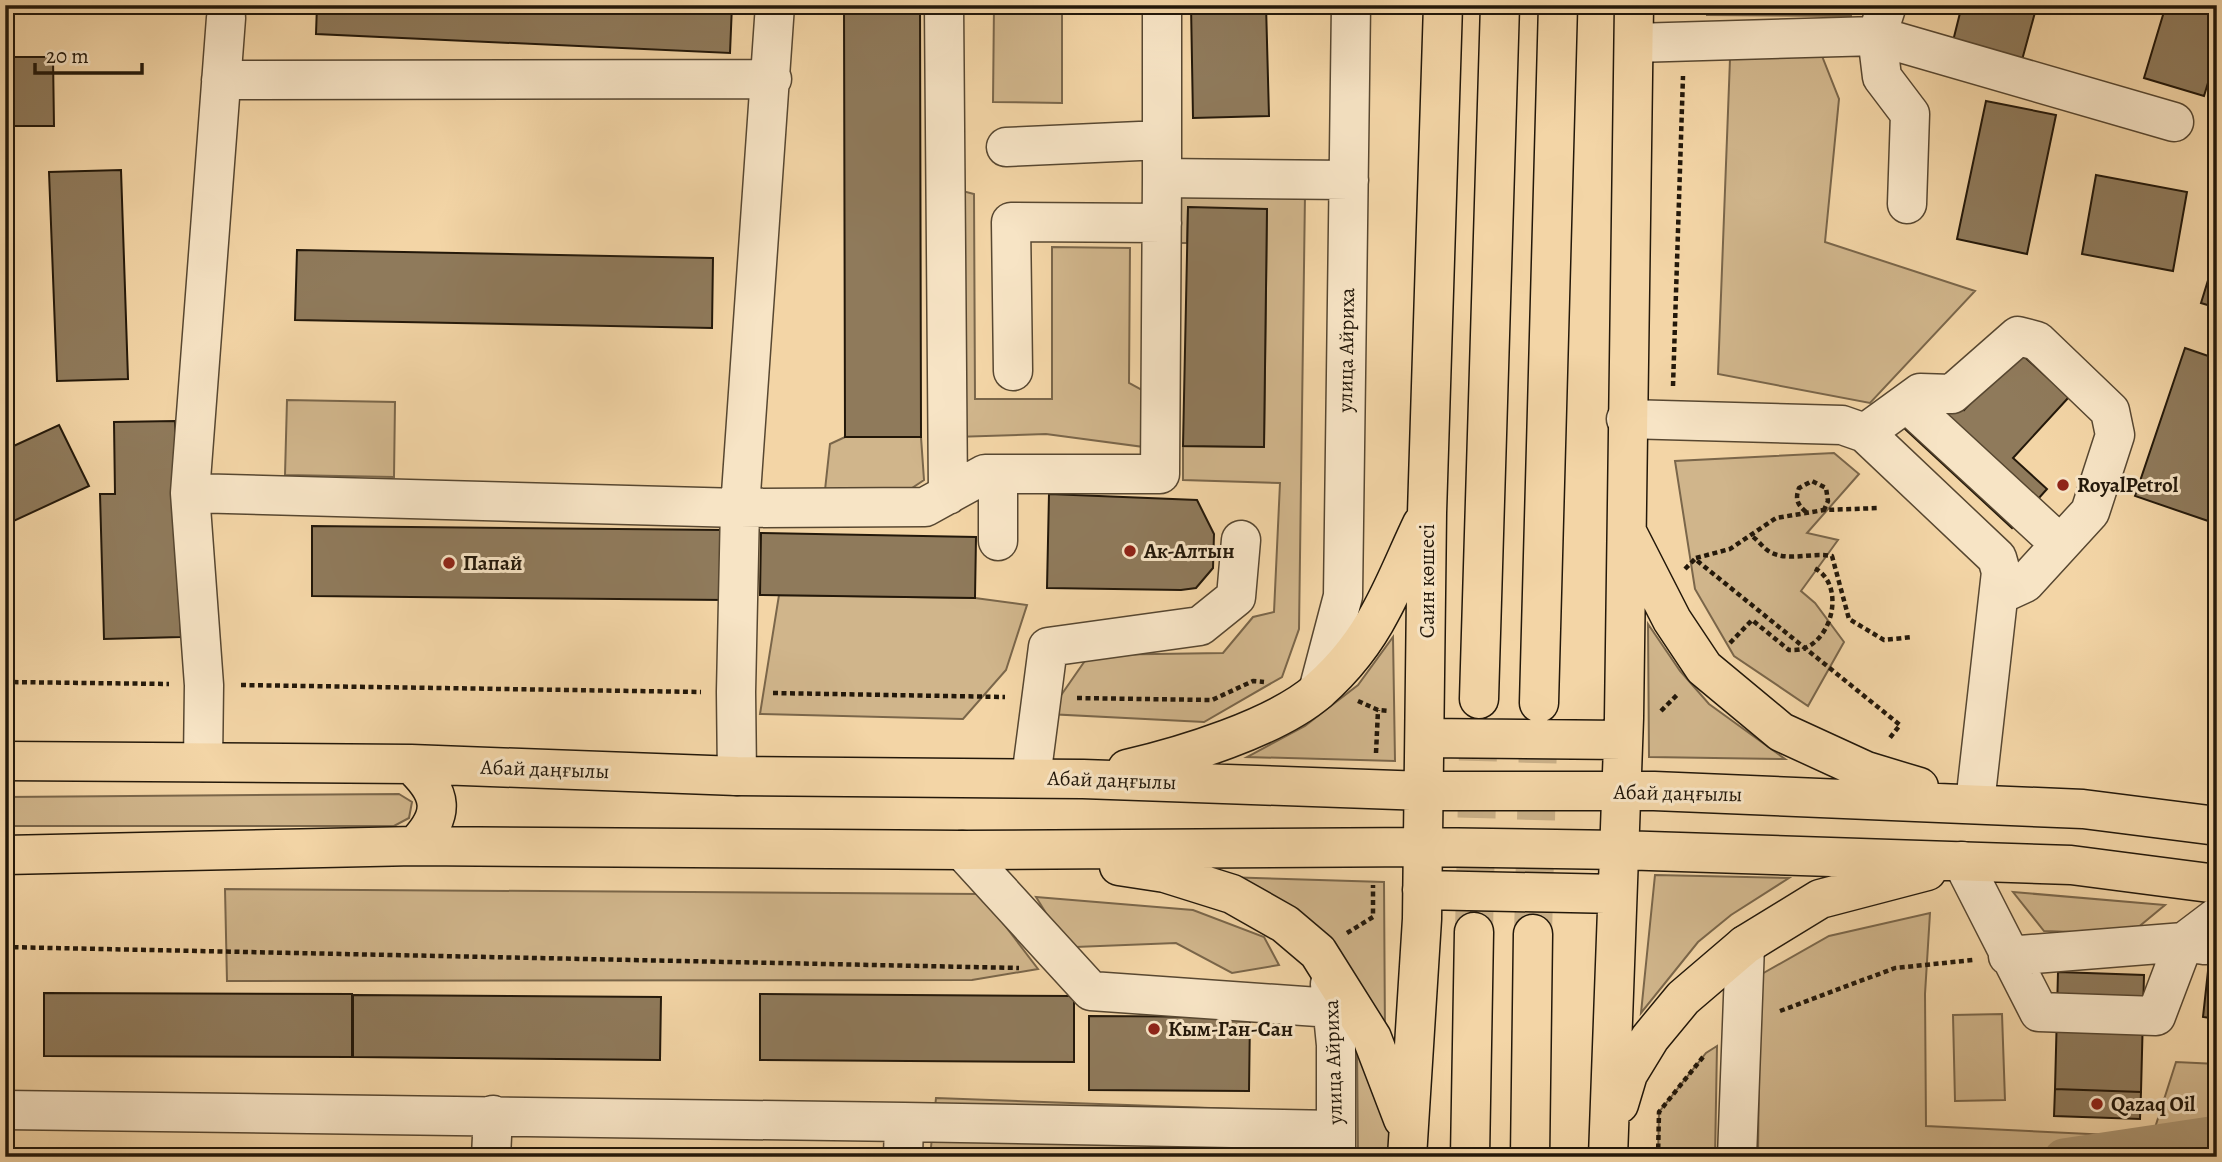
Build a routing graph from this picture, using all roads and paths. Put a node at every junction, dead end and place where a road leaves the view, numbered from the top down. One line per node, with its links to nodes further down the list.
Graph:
1 (775, 5): 12 (street)
2 (944, 5): 27 (street)
3 (1162, 5): 15 (street)
4 (1351, 5): 18 (street, улица Айриха)
5 (1443, 5): 32 (main road, Саин көшесі)
6 (1500, 5): 52 (main road)
7 (1558, 5): 53 (main road)
8 (1634, 5): 11 (main road)
9 (226, 18): 13 (street)
10 (1882, 21): 11 (street); 14 (street); 19 (street)
11 (1634, 43): 23 (main road)
12 (772, 79): 13 (street); 28 (street)
13 (221, 80): 26 (street)
14 (2174, 122)
15 (1162, 139): 16 (street); 17 (street)
16 (1006, 147)
17 (1162, 178): 18 (street); 20 (street)
18 (1349, 180): 49 (street, улица Айриха)
19 (1907, 204)
20 (1162, 223): 21 (street); 25 (street)
21 (1013, 372)
22 (1907, 403): 24 (street); 37 (street); 37 (street)
23 (1626, 419): 24 (street); 33 (main road)
24 (1865, 433): 41 (street)
25 (998, 474): 27 (street); 36 (street)
26 (190, 493): 28 (street); 47 (street)
27 (948, 495): 28 (street)
28 (740, 508): 50 (street)
29 (1879, 508): 30 (path)
30 (1824, 510): 31 (path); 31 (path)
31 (1807, 512): 34 (path)
32 (1427, 513): 49 (main road); 56 (main road, Саин көшесі)
33 (1625, 528): 57 (main road); 68 (main road)
34 (1753, 537): 38 (path); 42 (path)
35 (1241, 540): 51 (street)
36 (998, 541)
37 (2060, 544): 41 (street)
38 (1695, 559): 40 (path); 44 (path)
39 (1812, 567): 44 (path)
40 (1677, 578)
41 (1999, 595): 68 (street)
42 (1912, 637)
43 (1727, 646): 44 (path)
44 (1806, 648): 58 (path)
45 (5, 682): 47 (path)
46 (1272, 683): 51 (path)
47 (204, 685): 50 (path); 61 (street)
48 (1683, 689): 55 (path)
49 (1318, 691): 65 (main road)
50 (736, 692): 51 (path); 63 (street)
51 (1042, 697): 64 (street)
52 (1479, 699)
53 (1539, 703)
54 (1378, 710): 59 (path)
55 (1655, 717)
56 (1426, 738): 57 (main road); 67 (main road, Саин көшесі)
57 (1622, 740): 66 (main road)
58 (1882, 748)
59 (1376, 754)
60 (5, 761): 61 (main road, Абай даңғылы)
61 (203, 762): 62 (main road, Абай даңғылы)
62 (411, 764): 63 (main road, Абай даңғылы); 70 (main road)
63 (737, 776): 64 (main road, Абай даңғылы)
64 (1031, 778): 65 (main road, Абай даңғылы)
65 (1083, 779): 67 (main road, Абай даңғылы)
66 (1620, 791): 67 (main road, Абай даңғылы); 68 (main road, Абай даңғылы); 74 (main road)
67 (1425, 792): 71 (main road, Саин көшесі)
68 (1975, 803): 69 (main road, Абай даңғылы)
69 (2217, 826)
70 (415, 846): 73 (main road); 75 (main road)
71 (1423, 847): 72 (main road); 74 (main road); 79 (main road, Саин көшесі)
72 (1014, 849): 73 (main road); 87 (main road)
73 (962, 850): 89 (street)
74 (1619, 850): 76 (main road); 80 (main road)
75 (5, 855)
76 (1962, 860): 77 (main road); 84 (main road); 88 (street)
77 (2217, 884)
78 (1373, 885): 87 (path)
79 (1422, 890): 80 (main road); 97 (main road, Саин көшесі)
80 (1617, 894): 98 (main road)
81 (2217, 917): 85 (street)
82 (1474, 932): 100 (main road)
83 (1533, 934): 101 (main road)
84 (1745, 945): 98 (main road); 103 (street)
85 (2200, 945): 88 (street); 88 (street)
86 (5, 947): 89 (path)
87 (1335, 952): 90 (street, улица Айриха); 97 (main road)
88 (2008, 956): 91 (path)
89 (1070, 969): 90 (street)
90 (1332, 1008): 96 (street, улица Айриха)
91 (1768, 1016)
92 (1706, 1053): 102 (path)
93 (5, 1110): 94 (street)
94 (494, 1115): 95 (street); 99 (street)
95 (904, 1140): 96 (street)
96 (1336, 1143)
97 (1408, 1145)
98 (1609, 1146)
99 (491, 1157)
100 (1470, 1157)
101 (1530, 1157)
102 (1658, 1157)
103 (1737, 1157)

